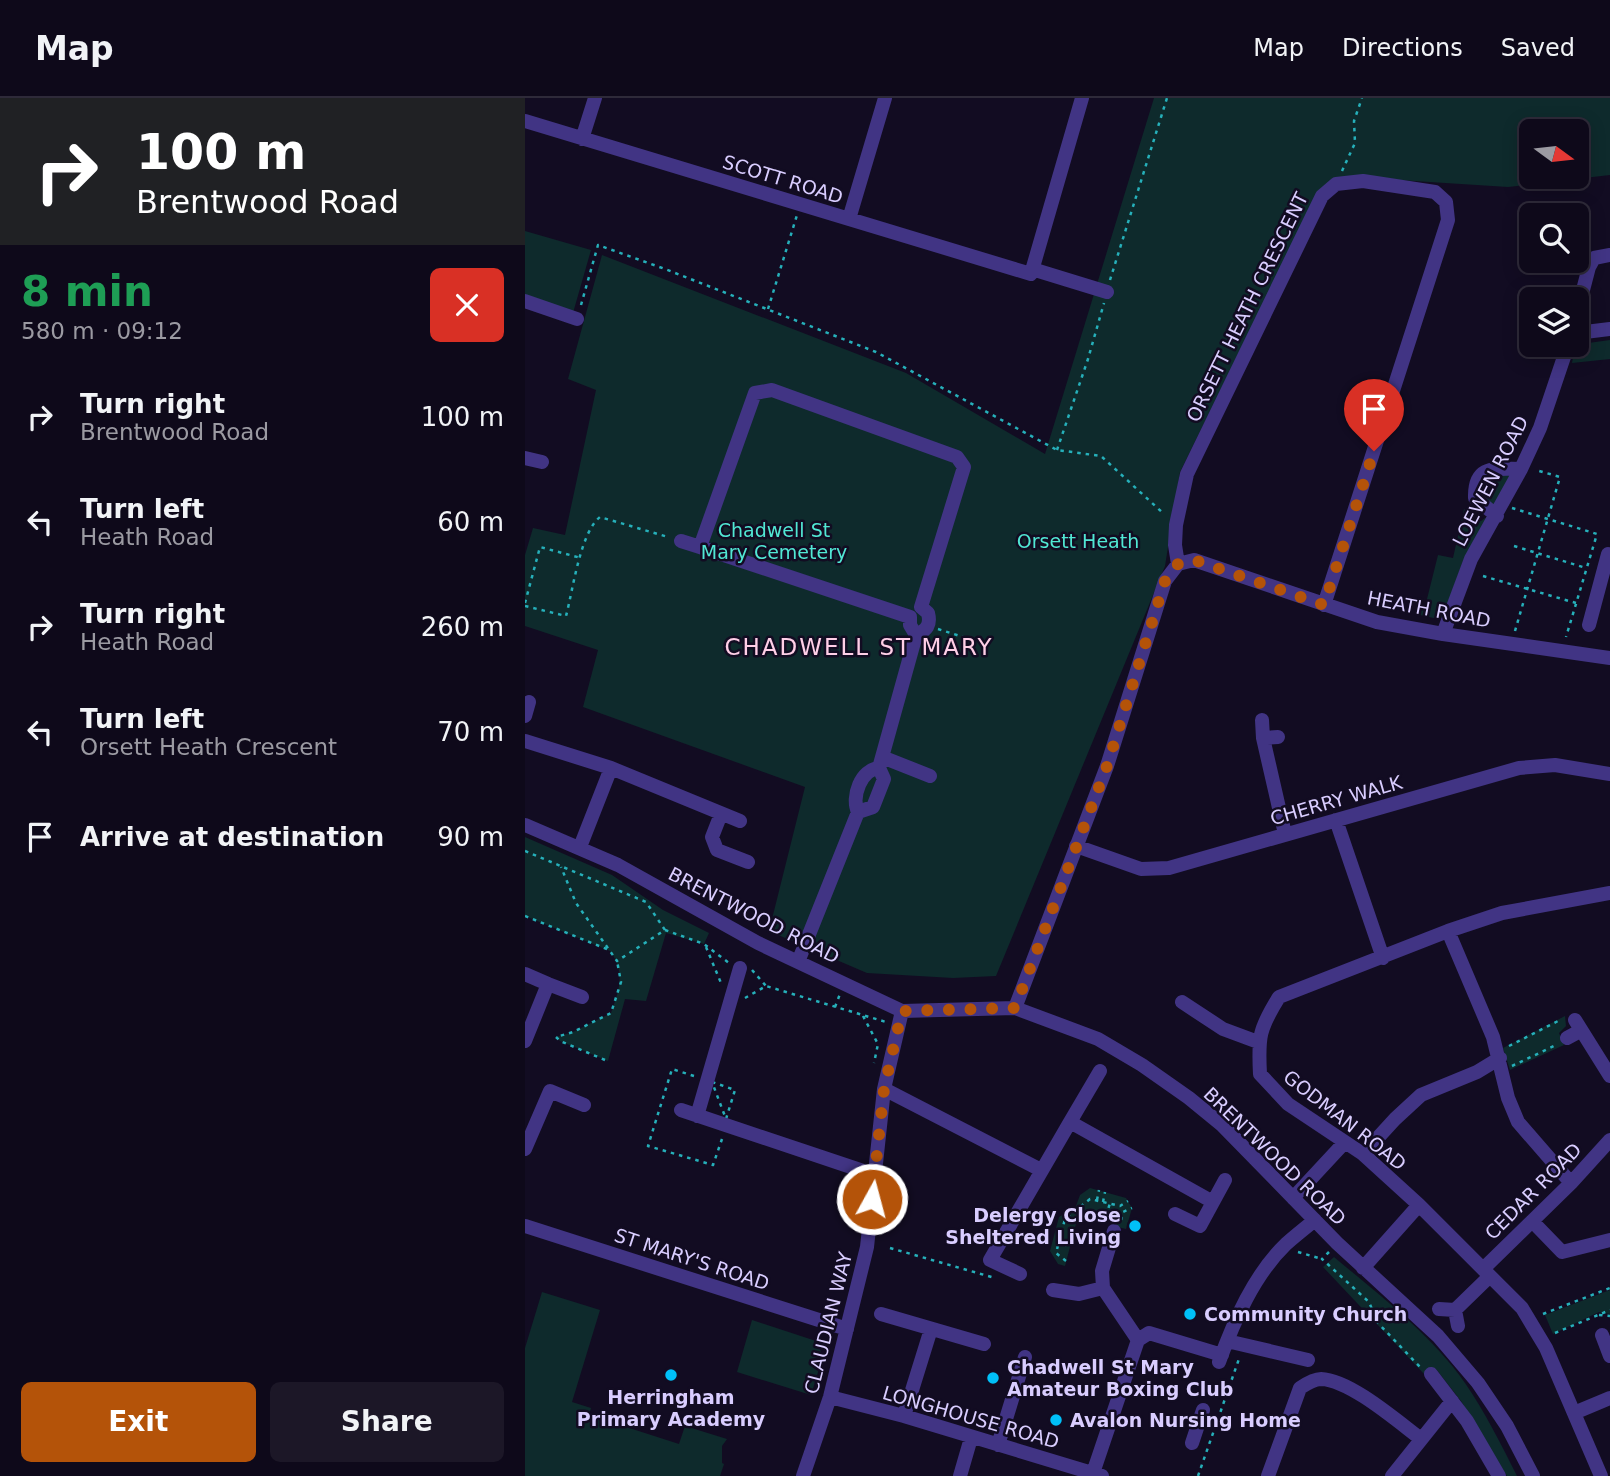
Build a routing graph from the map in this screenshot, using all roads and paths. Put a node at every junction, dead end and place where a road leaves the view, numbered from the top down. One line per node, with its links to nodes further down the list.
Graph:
1 (595, 98): 7 (street)
2 (885, 98): 10 (street)
3 (1081, 98): 12 (street)
4 (1167, 98): 14 (path)
5 (1362, 98): 8 (path)
6 (525, 121): 7 (street, SCOTT ROAD)
7 (582, 139): 9 (street, SCOTT ROAD)
8 (1334, 180): 27 (street, ORSETT HEATH CRESCENT); 40 (street, ORSETT HEATH CRESCENT)
9 (800, 204): 10 (street, SCOTT ROAD); 16 (path)
10 (849, 219): 12 (street, SCOTT ROAD)
11 (1610, 254): 13 (street)
12 (1031, 271): 14 (street, SCOTT ROAD)
13 (1584, 287)
14 (1107, 292): 21 (path)
15 (525, 301): 17 (street)
16 (768, 309): 17 (path); 21 (path)
17 (577, 318)
18 (1610, 329): 19 (street)
19 (1589, 332)
20 (1564, 357): 24 (street, LOEWEN ROAD)
21 (1057, 450): 27 (path)
22 (525, 458): 23 (street)
23 (542, 462)
24 (1527, 469): 25 (street, LOEWEN ROAD); 25 (street); 26 (path)
25 (1499, 511): 26 (path); 46 (street, LOEWEN ROAD)
26 (1548, 519): 31 (path); 35 (path)
27 (1176, 525): 34 (street, ORSETT HEATH CRESCENT)
28 (681, 541): 29 (street); 33 (path)
29 (700, 547): 41 (street); 42 (street)
30 (1514, 547): 31 (path)
31 (1537, 554): 35 (path); 37 (path)
32 (1609, 554): 43 (street)
33 (581, 558): 39 (path); 39 (path)
34 (1178, 564): 40 (street, HEATH ROAD); 64 (street)
35 (1586, 568): 38 (path)
36 (1483, 576): 37 (path)
37 (1527, 590): 38 (path); 45 (path)
38 (1576, 603): 48 (path)
39 (525, 604)
40 (1324, 605): 46 (street, HEATH ROAD)
41 (922, 607): 42 (street); 44 (street)
42 (910, 617): 44 (street)
43 (1589, 625)
44 (922, 630): 47 (path); 54 (street)
45 (1514, 633)
46 (1443, 634): 49 (street, HEATH ROAD)
47 (963, 637)
48 (1566, 637)
49 (1610, 658)
50 (1262, 720): 52 (street)
51 (1278, 737): 52 (street)
52 (1263, 738): 63 (street)
53 (525, 741): 55 (street)
54 (880, 762): 57 (street); 58 (street); 58 (street)
55 (611, 768): 59 (street); 65 (street)
56 (1610, 774): 60 (street, CHERRY WALK)
57 (930, 776)
58 (858, 812): 77 (street)
59 (721, 814): 61 (street); 67 (street)
60 (1336, 820): 63 (street, CHERRY WALK); 75 (street)
61 (740, 821)
62 (525, 825): 65 (street, BRENTWOOD ROAD)
63 (1286, 834): 64 (street, CHERRY WALK)
64 (1076, 846): 87 (street)
65 (580, 848): 77 (street, BRENTWOOD ROAD)
66 (525, 851): 68 (path)
67 (748, 862)
68 (561, 867): 71 (path); 74 (path)
69 (1610, 893): 72 (street, GODMAN ROAD)
70 (525, 916): 74 (path)
71 (665, 930): 73 (path); 76 (path)
72 (1448, 931): 75 (street, GODMAN ROAD); 95 (street)
73 (704, 944): 78 (path); 84 (path)
74 (610, 951): 76 (path)
75 (1383, 958): 93 (street, GODMAN ROAD)
76 (617, 961): 94 (path)
77 (798, 962): 88 (street, BRENTWOOD ROAD)
78 (740, 967): 81 (path); 84 (street)
79 (525, 974): 80 (street)
80 (548, 984): 83 (street); 92 (street)
81 (766, 986): 84 (path); 86 (path)
82 (842, 990): 86 (path)
83 (582, 997)
84 (734, 1002): 102 (street)
85 (1182, 1002): 93 (street)
86 (835, 1007): 89 (path)
87 (1015, 1008): 88 (street, BRENTWOOD ROAD); 115 (street, BRENTWOOD ROAD)
88 (902, 1011): 91 (street, CLAUDIAN WAY)
89 (863, 1016): 91 (path); 96 (path)
90 (1574, 1030): 95 (path); 95 (path); 98 (street)
91 (897, 1033): 99 (street, CLAUDIAN WAY)
92 (525, 1041)
93 (1258, 1042): 106 (street, GODMAN ROAD)
94 (605, 1059)
95 (1501, 1060): 108 (street); 112 (street)
96 (874, 1063)
97 (1100, 1071): 104 (street)
98 (1610, 1076)
99 (884, 1089): 109 (street); 110 (street, CLAUDIAN WAY)
100 (584, 1105): 107 (street)
101 (681, 1110): 102 (street)
102 (697, 1116): 110 (street)
103 (726, 1119): 103 (path)
104 (1070, 1122): 109 (street); 119 (street)
105 (1610, 1140): 112 (street, CEDAR ROAD)
106 (1345, 1142): 108 (street, GODMAN ROAD); 115 (street)
107 (525, 1149)
108 (1363, 1154): 121 (street, GODMAN ROAD)
109 (1041, 1170): 148 (street)
110 (875, 1175): 161 (street, CLAUDIAN WAY)
111 (1225, 1180): 119 (street)
112 (1571, 1183): 130 (street, CEDAR ROAD)
113 (1100, 1191): 116 (path)
114 (1105, 1192): 118 (path)
115 (1293, 1198): 129 (street, BRENTWOOD ROAD)
116 (1097, 1200): 118 (path); 124 (path)
117 (1128, 1201): 122 (path)
118 (1103, 1202): 120 (path)
119 (1213, 1202): 126 (street)
120 (1110, 1203): 122 (path); 128 (path)
121 (1419, 1205): 146 (street); 147 (street, GODMAN ROAD)
122 (1120, 1206): 125 (path)
123 (1132, 1208): 125 (path)
124 (1077, 1209): 127 (path); 134 (path)
125 (1123, 1212): 133 (path)
126 (1175, 1214)
127 (1080, 1215)
128 (1106, 1216)
129 (1315, 1220): 138 (street, BRENTWOOD ROAD); 166 (street)
130 (1532, 1221): 137 (street); 147 (street, CEDAR ROAD)
131 (525, 1226): 161 (street, ST MARY'S ROAD)
132 (1056, 1229): 134 (path)
133 (1117, 1229): 150 (street)
134 (1062, 1230): 136 (path)
135 (1054, 1236): 136 (path)
136 (1060, 1237): 140 (path); 141 (path)
137 (1610, 1240)
138 (1337, 1243): 146 (street, BRENTWOOD ROAD); 171 (path)
139 (890, 1248): 149 (path)
140 (1069, 1249)
141 (1056, 1250): 142 (path); 143 (path)
142 (1052, 1254)
143 (1059, 1255): 144 (path); 145 (path)
144 (1054, 1259)
145 (1066, 1261)
146 (1363, 1268): 188 (street, BRENTWOOD ROAD)
147 (1486, 1272): 154 (street, CEDAR ROAD); 176 (street, GODMAN ROAD)
148 (1020, 1274)
149 (998, 1279)
150 (1103, 1288): 152 (street); 165 (street)
151 (1610, 1288): 157 (path)
152 (1053, 1290)
153 (1439, 1309): 154 (street)
154 (1455, 1310): 160 (street)
155 (1610, 1310): 158 (path)
156 (881, 1314): 162 (street)
157 (1543, 1314)
158 (1599, 1315): 159 (path); 163 (path)
159 (1610, 1316)
160 (1458, 1326)
161 (847, 1329): 172 (street, CLAUDIAN WAY)
162 (931, 1329): 167 (street); 177 (street)
163 (1555, 1333)
164 (1602, 1335): 168 (street)
165 (1137, 1340): 166 (street); 182 (street)
166 (1227, 1341): 170 (street)
167 (984, 1344)
168 (1610, 1356)
169 (1025, 1357): 181 (street)
170 (1308, 1360)
171 (1428, 1374): 174 (street)
172 (830, 1397): 177 (street, LONGHOUSE ROAD); 183 (street, CLAUDIAN WAY)
173 (1610, 1398): 176 (street)
174 (1452, 1401): 179 (street); 187 (street)
175 (1203, 1410): 180 (street)
176 (1574, 1413): 189 (street, GODMAN ROAD)
177 (904, 1416): 178 (street, LONGHOUSE ROAD)
178 (971, 1438): 181 (street, LONGHOUSE ROAD); 184 (street)
179 (1421, 1439): 185 (street); 186 (street)
180 (1192, 1443)
181 (998, 1445): 182 (street, LONGHOUSE ROAD)
182 (1098, 1475)
183 (803, 1476)
184 (960, 1476)
185 (1268, 1476)
186 (1392, 1476)
187 (1499, 1476)
188 (1532, 1476)
189 (1601, 1476)

